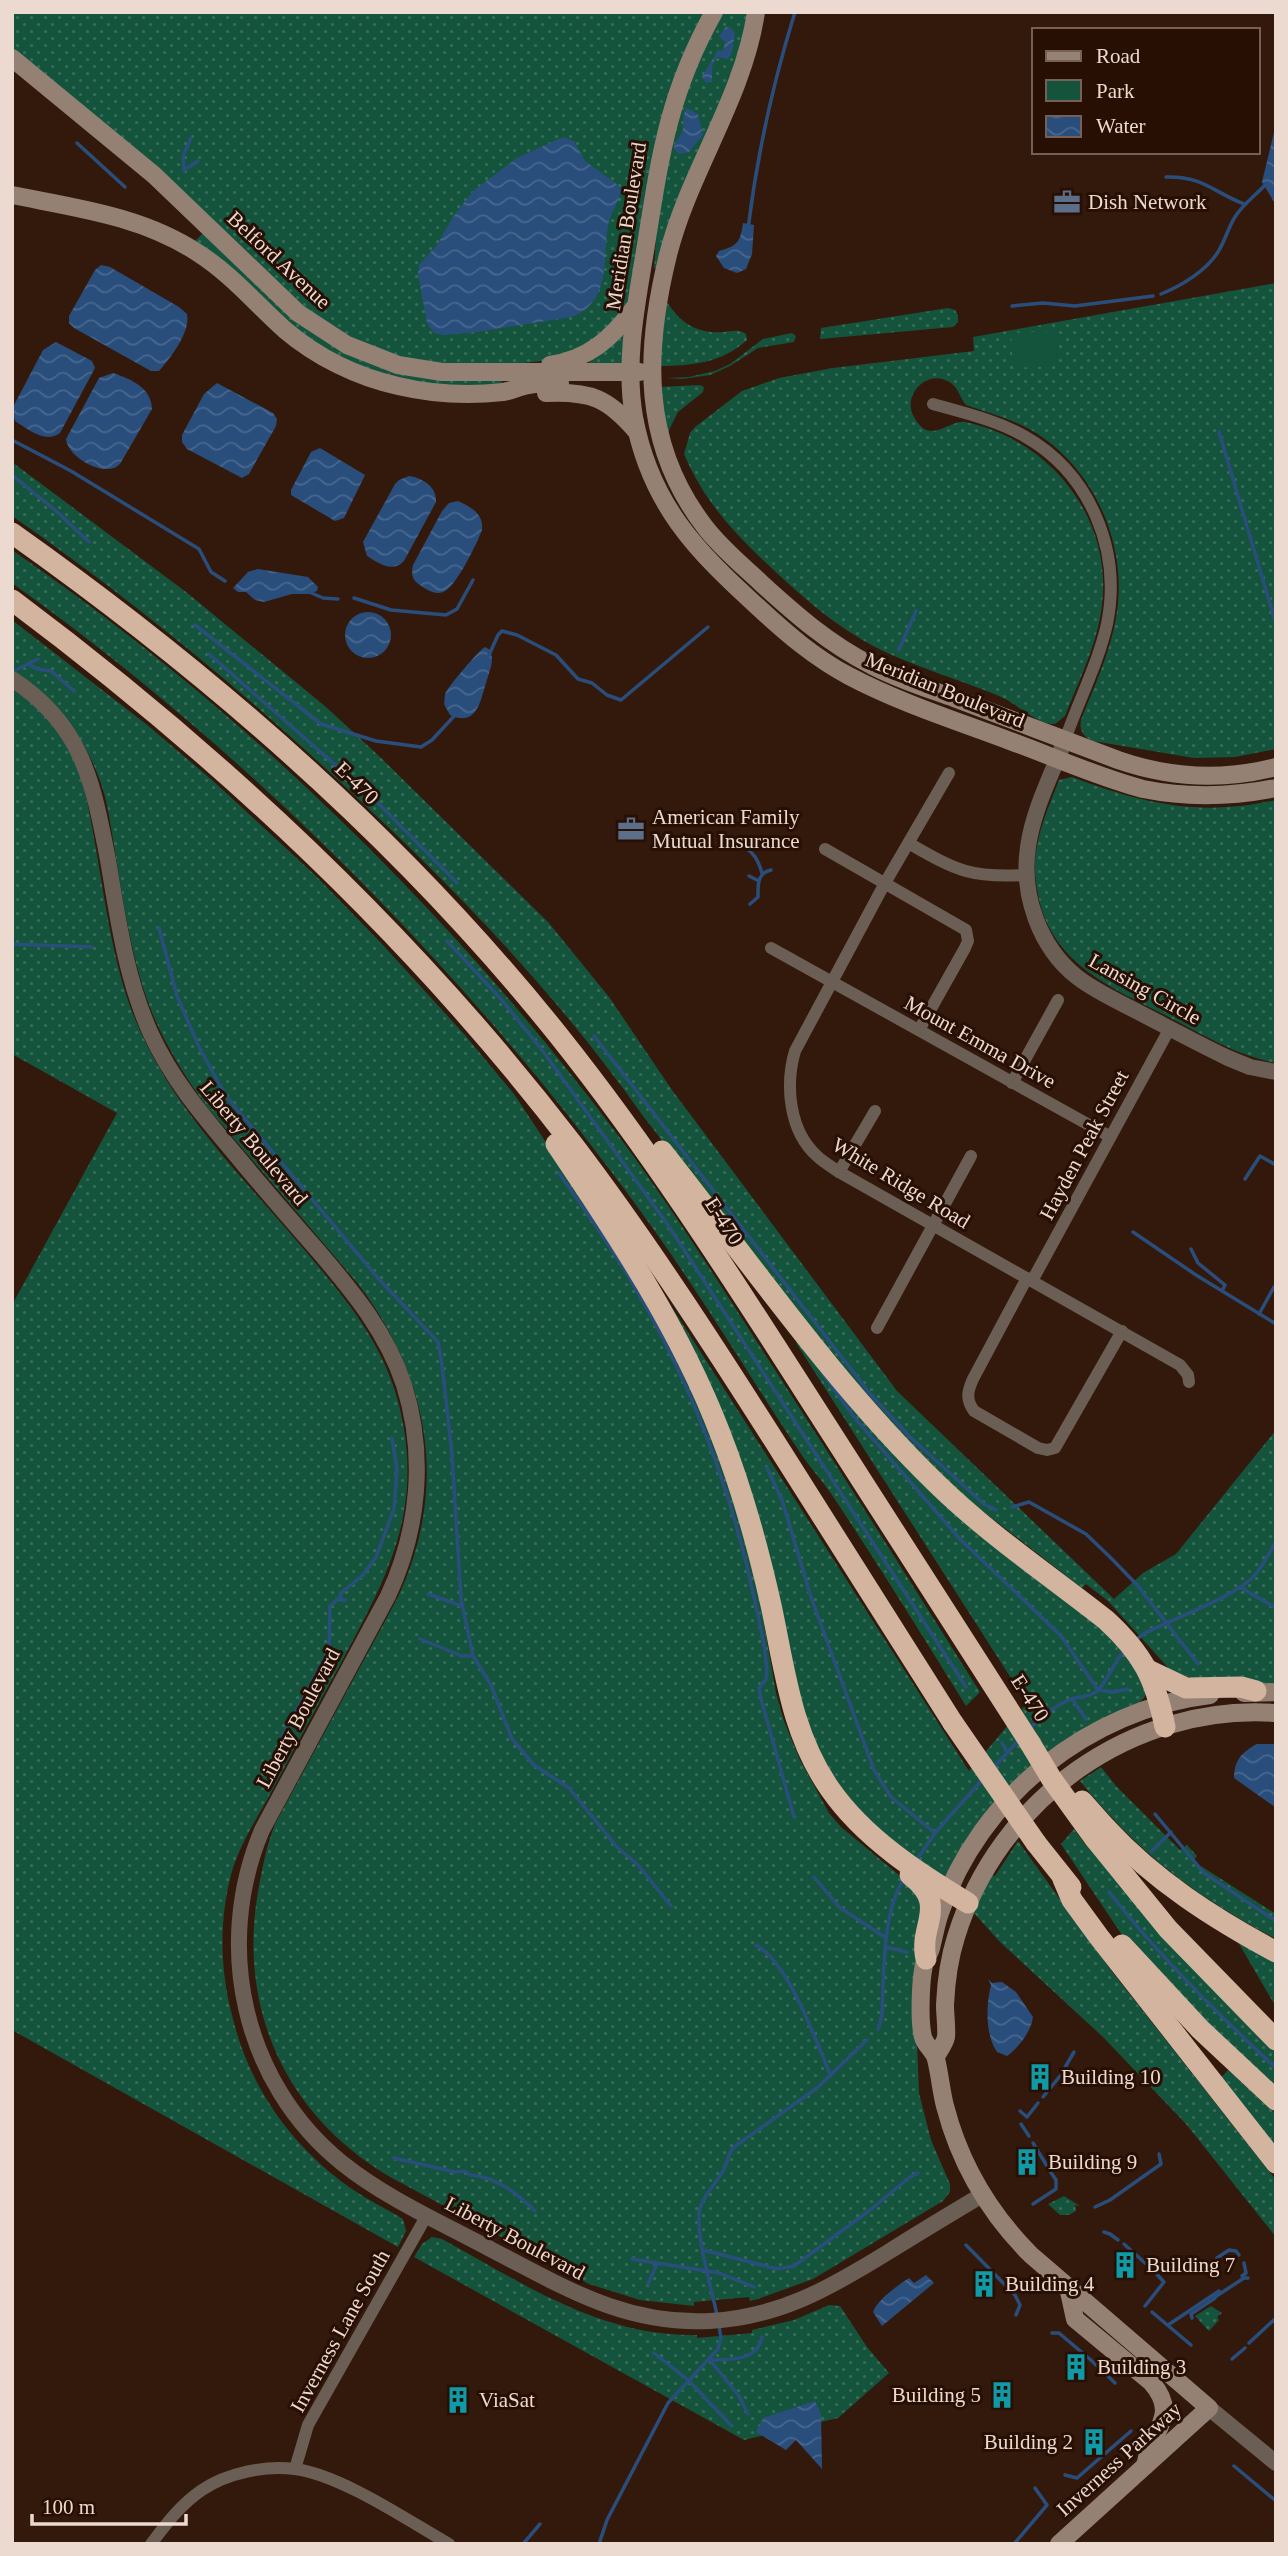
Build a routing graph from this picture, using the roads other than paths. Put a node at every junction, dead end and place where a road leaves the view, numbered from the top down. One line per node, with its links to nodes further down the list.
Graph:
1 (714, 12): 5 (main road, Meridian Boulevard)
2 (756, 12): 8 (main road, Meridian Boulevard)
3 (12, 58): 6 (main road, Belford Avenue)
4 (12, 195): 9 (main road, Belford Avenue)
5 (637, 304): 6 (main road); 7 (main road, Meridian Boulevard)
6 (530, 371): 7 (main road, Belford Avenue)
7 (631, 376): 8 (main road, Belford Avenue); 9 (main road, Belford Avenue); 11 (main road, Meridian Boulevard)
8 (651, 377): 15 (main road, Meridian Boulevard)
9 (505, 392): 11 (main road)
10 (933, 404): 15 (street)
11 (637, 432): 16 (main road, Meridian Boulevard)
12 (12, 533): 27 (highway, E-470)
13 (12, 600): 31 (highway)
14 (12, 679): 59 (street, Liberty Boulevard)
15 (1065, 740): 16 (street, Lansing Circle); 17 (main road, Meridian Boulevard)
16 (1058, 758): 19 (main road, Meridian Boulevard); 22 (street, Lansing Circle)
17 (1276, 767)
18 (949, 773): 20 (street, White Ridge Road)
19 (1276, 788)
20 (910, 844): 22 (street); 23 (street, White Ridge Road)
21 (825, 849): 23 (street)
22 (1026, 875): 28 (street, Lansing Circle)
23 (885, 883): 25 (street, White Ridge Road); 29 (street)
24 (771, 948): 25 (street, Mount Emma Drive)
25 (832, 982): 29 (street, Mount Emma Drive); 36 (street, White Ridge Road)
26 (1058, 1000): 32 (street)
27 (534, 1006): 42 (highway); 47 (highway, E-470, bridge)
28 (1170, 1028): 30 (street, Lansing Circle); 34 (street, Hayden Peak Street)
29 (919, 1030): 32 (street, Mount Emma Drive)
30 (1276, 1072)
31 (517, 1075): 48 (highway, bridge); 49 (highway)
32 (1012, 1083): 34 (street, Mount Emma Drive)
33 (876, 1111): 36 (street)
34 (1109, 1136): 38 (street, Hayden Peak Street)
35 (971, 1156): 37 (street)
36 (839, 1172): 37 (street, White Ridge Road)
37 (934, 1226): 38 (street, White Ridge Road); 39 (street)
38 (1030, 1280): 40 (street, White Ridge Road); 40 (street, Hayden Peak Street)
39 (877, 1328)
40 (1122, 1331): 41 (street, White Ridge Road)
41 (1189, 1382)
42 (1143, 1662): 43 (highway); 44 (highway)
43 (1266, 1691): 44 (main road)
44 (1161, 1705): 46 (highway); 50 (main road)
45 (1276, 1713): 46 (main road)
46 (1165, 1727): 51 (main road)
47 (1101, 1834): 52 (highway); 54 (highway)
48 (1063, 1879): 56 (highway); 57 (highway)
49 (927, 1883): 50 (highway); 53 (highway)
50 (948, 1891): 51 (highway); 53 (main road)
51 (968, 1903): 55 (main road)
52 (1276, 1952)
53 (926, 1959): 55 (main road)
54 (1276, 2040)
55 (936, 2056): 58 (main road)
56 (1276, 2100)
57 (1276, 2163)
58 (982, 2195): 59 (street, Liberty Boulevard); 60 (main road)
59 (427, 2215): 64 (street, Inverness Lane South)
60 (1068, 2287): 61 (main road); 63 (main road)
61 (1209, 2408): 62 (street); 63 (main road, Inverness Parkway)
62 (1276, 2463)
63 (1145, 2466): 67 (main road, Inverness Parkway)
64 (295, 2469): 65 (street); 66 (street)
65 (151, 2544)
66 (449, 2544)
67 (1059, 2544)

